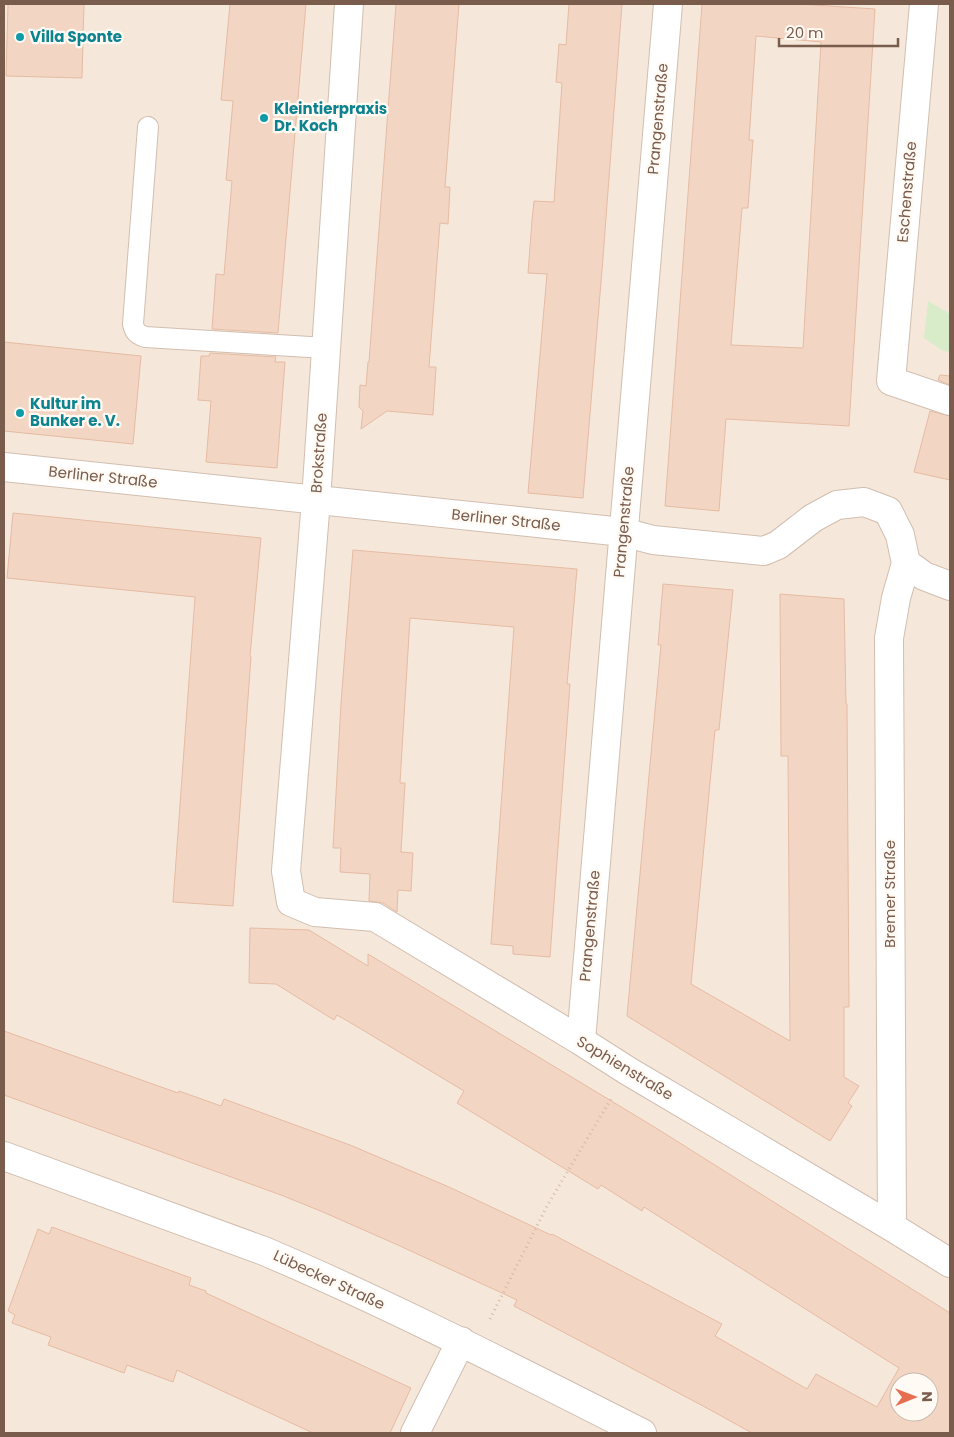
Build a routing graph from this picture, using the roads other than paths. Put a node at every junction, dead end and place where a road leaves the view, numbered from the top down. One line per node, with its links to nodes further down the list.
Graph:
1 (349, 4): 5 (street, Brokstraße)
2 (668, 4): 9 (street, Prangenstraße)
3 (924, 4): 6 (street, Eschenstraße)
4 (148, 127): 5 (lane)
5 (326, 348): 8 (street, Brokstraße)
6 (950, 400)
7 (4, 467): 8 (street, Berliner Straße)
8 (316, 500): 9 (street, Berliner Straße); 12 (street, Brokstraße)
9 (623, 532): 10 (street, Berliner Straße); 13 (street, Prangenstraße)
10 (906, 563): 11 (street); 15 (street, Bremer Straße)
11 (950, 586)
12 (291, 902): 13 (street, Sophienstraße)
13 (581, 1041): 15 (street, Sophienstraße)
14 (4, 1156): 17 (street, Lübecker Straße)
15 (892, 1227): 16 (street, Sophienstraße)
16 (950, 1263)
17 (461, 1341): 18 (street); 19 (street, Lübecker Straße)
18 (415, 1433)
19 (642, 1433)

